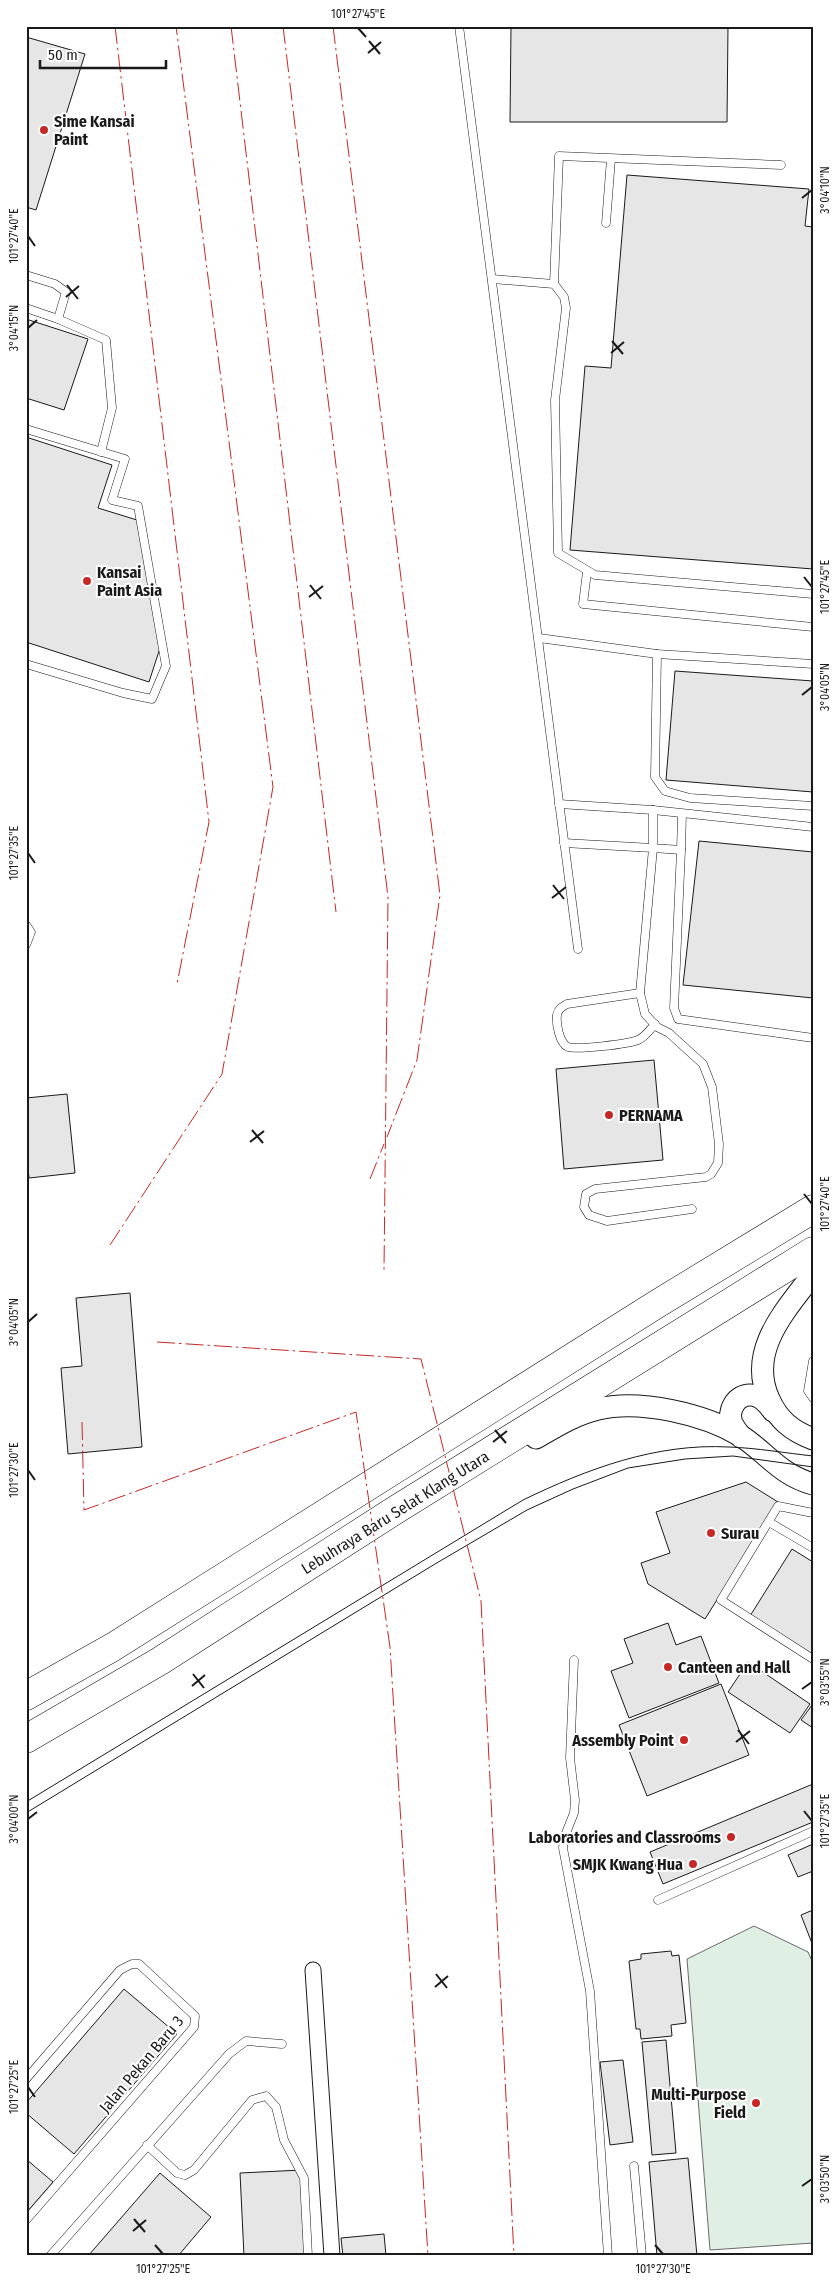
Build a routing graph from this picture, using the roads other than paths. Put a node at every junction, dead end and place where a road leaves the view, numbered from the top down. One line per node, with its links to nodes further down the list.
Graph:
1 (459, 26): 6 (lane)
2 (611, 159): 3 (lane); 4 (lane); 7 (lane)
3 (781, 165)
4 (606, 223)
5 (26, 276): 9 (lane)
6 (492, 280): 7 (lane); 15 (lane)
7 (554, 284): 12 (lane)
8 (26, 308): 9 (lane)
9 (58, 319): 11 (lane)
10 (26, 429): 11 (lane)
11 (101, 452): 17 (lane)
12 (587, 572): 13 (lane); 14 (lane)
13 (813, 594)
14 (813, 627)
15 (539, 638): 16 (lane); 19 (lane)
16 (657, 654): 18 (lane); 20 (lane)
17 (26, 664)
18 (813, 664)
19 (559, 804): 21 (lane); 24 (lane)
20 (813, 806)
21 (653, 810): 22 (lane); 25 (lane)
22 (682, 814): 23 (lane); 26 (lane)
23 (813, 826)
24 (564, 843): 25 (lane); 29 (lane)
25 (653, 848): 26 (lane); 30 (lane)
26 (681, 850): 32 (lane)
27 (26, 925): 28 (lane)
28 (26, 945)
29 (578, 949)
30 (640, 993): 31 (lane); 31 (lane)
31 (655, 1024): 33 (lane)
32 (813, 1038)
33 (692, 1209)
34 (813, 1209): 49 (highway)
35 (813, 1251): 43 (highway, Lebuhraya Baru Selat Klang Utara)
36 (813, 1274): 39 (main road)
37 (813, 1360): 38 (lane)
38 (813, 1398)
39 (775, 1413): 40 (main road); 41 (main road)
40 (741, 1436): 42 (main road); 43 (main road)
41 (813, 1439)
42 (813, 1484)
43 (397, 1510): 50 (highway, Lebuhraya Baru Selat Klang Utara)
44 (813, 1513): 45 (lane)
45 (769, 1522): 46 (lane); 47 (lane)
46 (813, 1548)
47 (813, 1659)
48 (574, 1660): 62 (lane)
49 (26, 1696)
50 (26, 1739)
51 (811, 1832): 52 (lane)
52 (658, 1900)
53 (313, 1970): 61 (street)
54 (282, 2044): 56 (lane)
55 (26, 2079): 58 (lane, Jalan Pekan Baru 3)
56 (147, 2145): 59 (lane); 60 (lane)
57 (634, 2166): 63 (lane)
58 (26, 2220)
59 (50, 2256)
60 (308, 2256)
61 (332, 2256)
62 (608, 2256)
63 (642, 2256)

